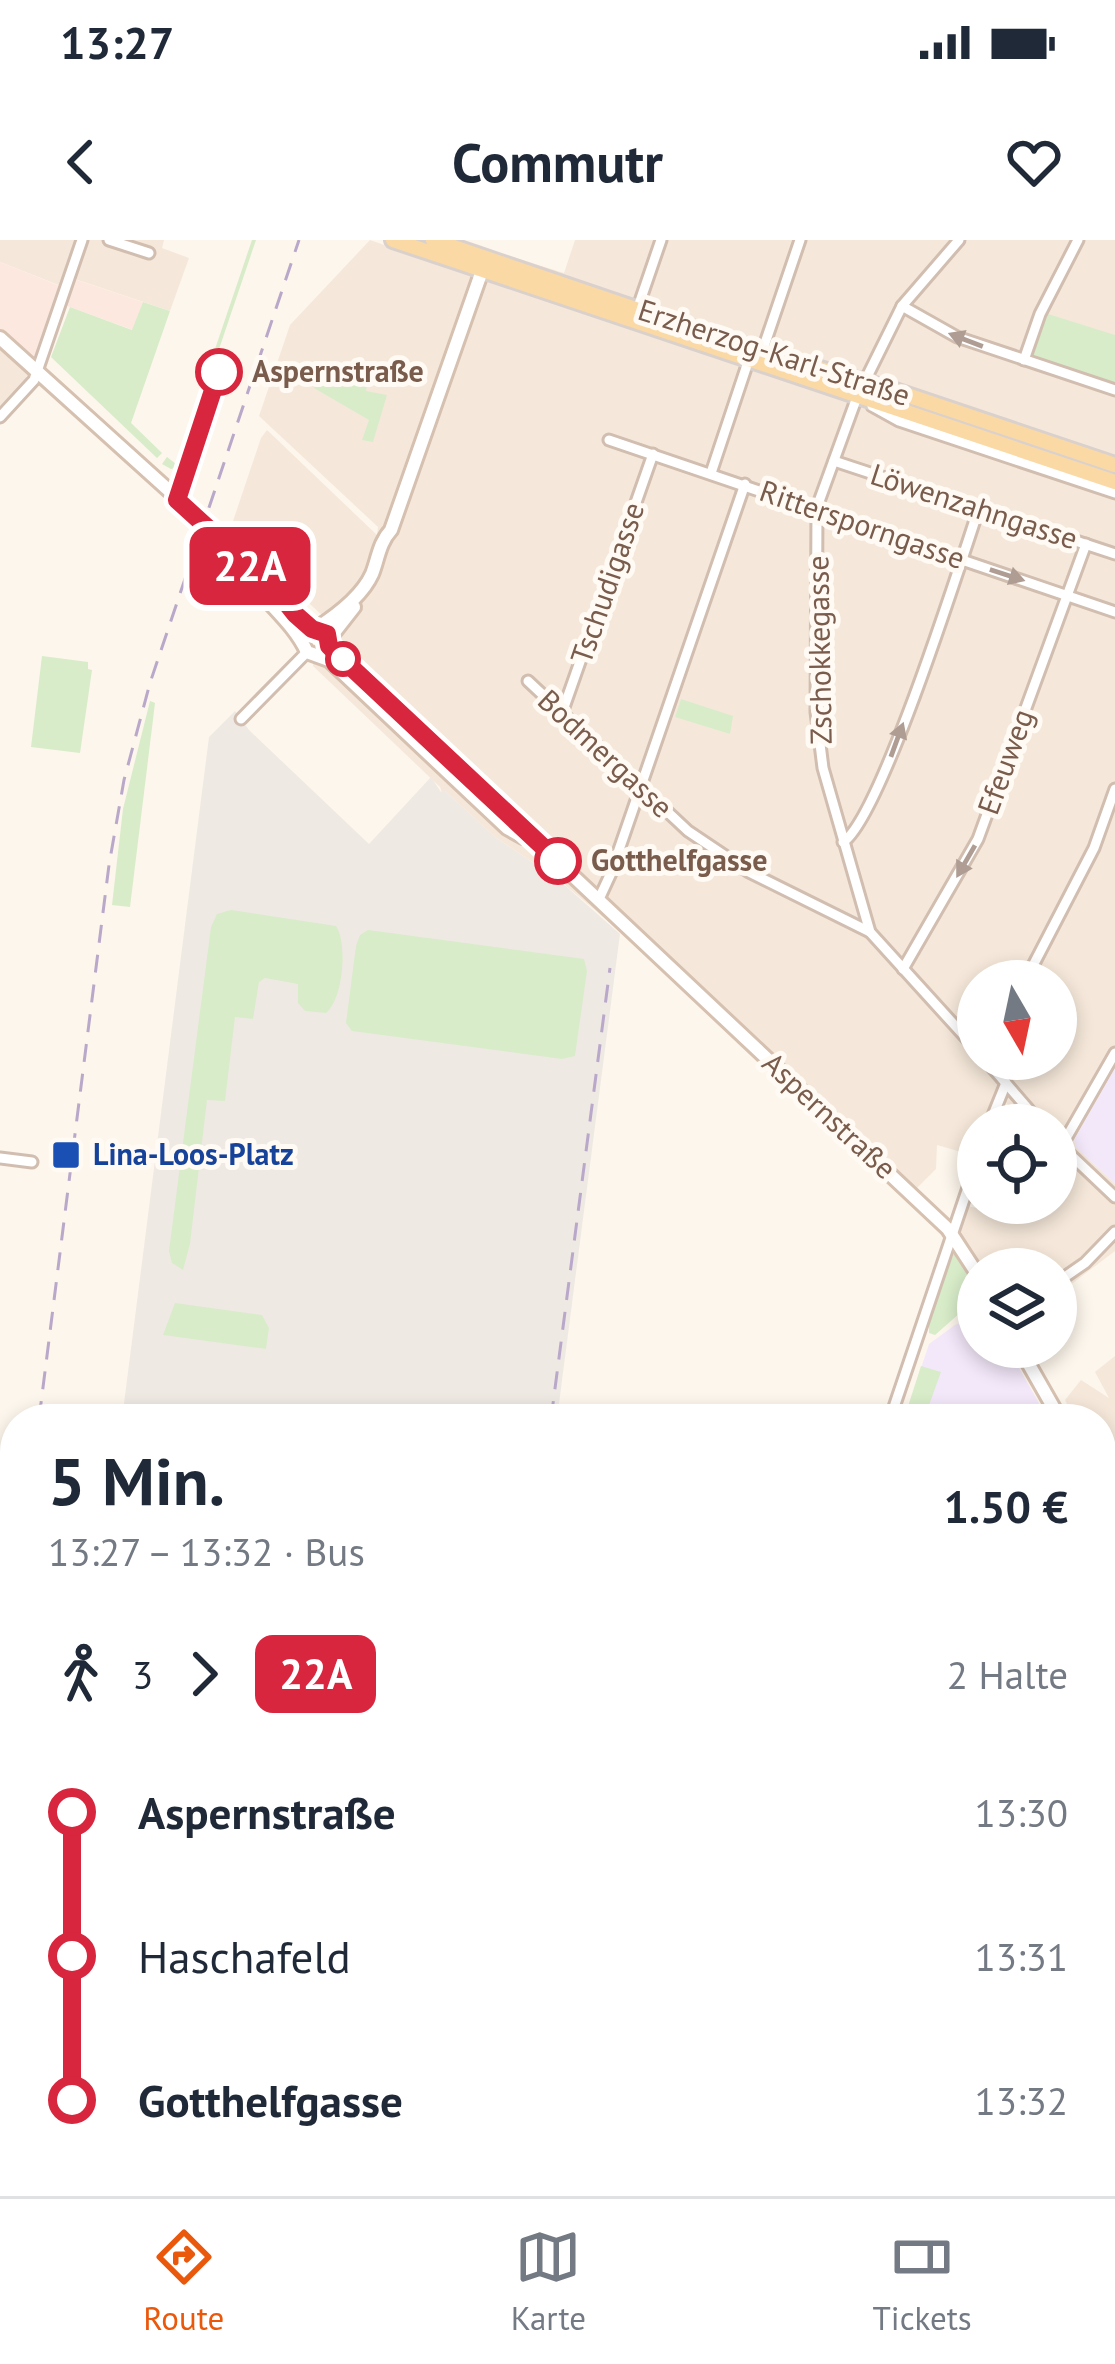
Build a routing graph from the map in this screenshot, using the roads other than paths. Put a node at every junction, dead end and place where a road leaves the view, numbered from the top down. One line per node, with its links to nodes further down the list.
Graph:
1 (82, 240): 17 (street)
2 (110, 240): 9 (street)
3 (393, 240): 10 (main road, Erzherzog-Karl-Straße)
4 (433, 240): 10 (main road, Erzherzog-Karl-Straße)
5 (661, 240): 12 (street)
6 (800, 240): 14 (street)
7 (959, 240): 11 (street, Zschokkegasse)
8 (1078, 240): 15 (street)
9 (149, 253)
10 (484, 264): 12 (main road, Erzherzog-Karl-Straße); 16 (main road, Erzherzog-Karl-Straße); 37 (main road)
11 (902, 306): 15 (street, one-way to 11); 18 (street, Zschokkegasse)
12 (637, 310): 14 (main road, Erzherzog-Karl-Straße)
13 (0, 338): 17 (main road, Aspernstraße)
14 (762, 352): 18 (main road, Erzherzog-Karl-Straße)
15 (1024, 360): 19 (street)
16 (748, 362): 20 (main road, Erzherzog-Karl-Straße); 26 (street)
17 (37, 373): 21 (street); 37 (main road, Aspernstraße)
18 (864, 381): 20 (street, Zschokkegasse); 25 (main road, Erzherzog-Karl-Straße)
19 (1115, 390)
20 (857, 397): 24 (street, Zschokkegasse); 27 (main road, Erzherzog-Karl-Straße); 29 (street, Erzherzog-Karl-Straße)
21 (0, 417)
22 (609, 440): 23 (street, Rittersporngasse)
23 (653, 454): 26 (street, Rittersporngasse); 39 (street, Tschudigasse)
24 (834, 461): 30 (street, Zschokkegasse); 31 (street, Löwenzahngasse)
25 (1115, 465)
26 (711, 473): 28 (street, Rittersporngasse)
27 (1115, 482)
28 (745, 484): 30 (street, Rittersporngasse); 41 (street)
29 (1115, 493)
30 (818, 508): 34 (street, Rittersporngasse); 43 (street, Zschokkegasse)
31 (980, 508): 32 (street, Löwenzahngasse); 34 (street)
32 (1086, 544): 33 (street, Löwenzahngasse); 35 (street, Efeuweg)
33 (1115, 554)
34 (962, 560): 35 (street, Rittersporngasse, one-way to 35); 43 (street, one-way to 34)
35 (1067, 595): 36 (street, Rittersporngasse); 47 (street, Efeuweg, one-way to 47)
36 (1115, 612)
37 (317, 641): 40 (street); 44 (main road, Aspernstraße)
38 (528, 681): 39 (street, Bodmergasse)
39 (562, 713): 41 (street, Bodmergasse)
40 (241, 719)
41 (641, 787): 44 (street); 45 (street, Bodmergasse)
42 (1115, 789): 46 (street)
43 (843, 842): 45 (street, Zschokkegasse)
44 (599, 899): 60 (main road, Aspernstraße)
45 (870, 932): 47 (street, Zschokkegasse)
46 (1035, 960)
47 (902, 969): 48 (street, Zschokkegasse)
48 (957, 1028)
49 (1115, 1053): 54 (street)
50 (1003, 1080): 51 (street)
51 (1006, 1084): 52 (street); 53 (street)
52 (997, 1104)
53 (1024, 1104)
54 (1077, 1115)
55 (0, 1158): 57 (street)
56 (1077, 1161): 58 (street)
57 (32, 1162)
58 (1115, 1196)
59 (958, 1224): 60 (street)
60 (954, 1236): 62 (main road, Aspernstraße); 65 (street)
61 (1113, 1238): 63 (street)
62 (961, 1248)
63 (1077, 1266)
64 (1031, 1368): 66 (main road)
65 (895, 1404)
66 (1051, 1404)

